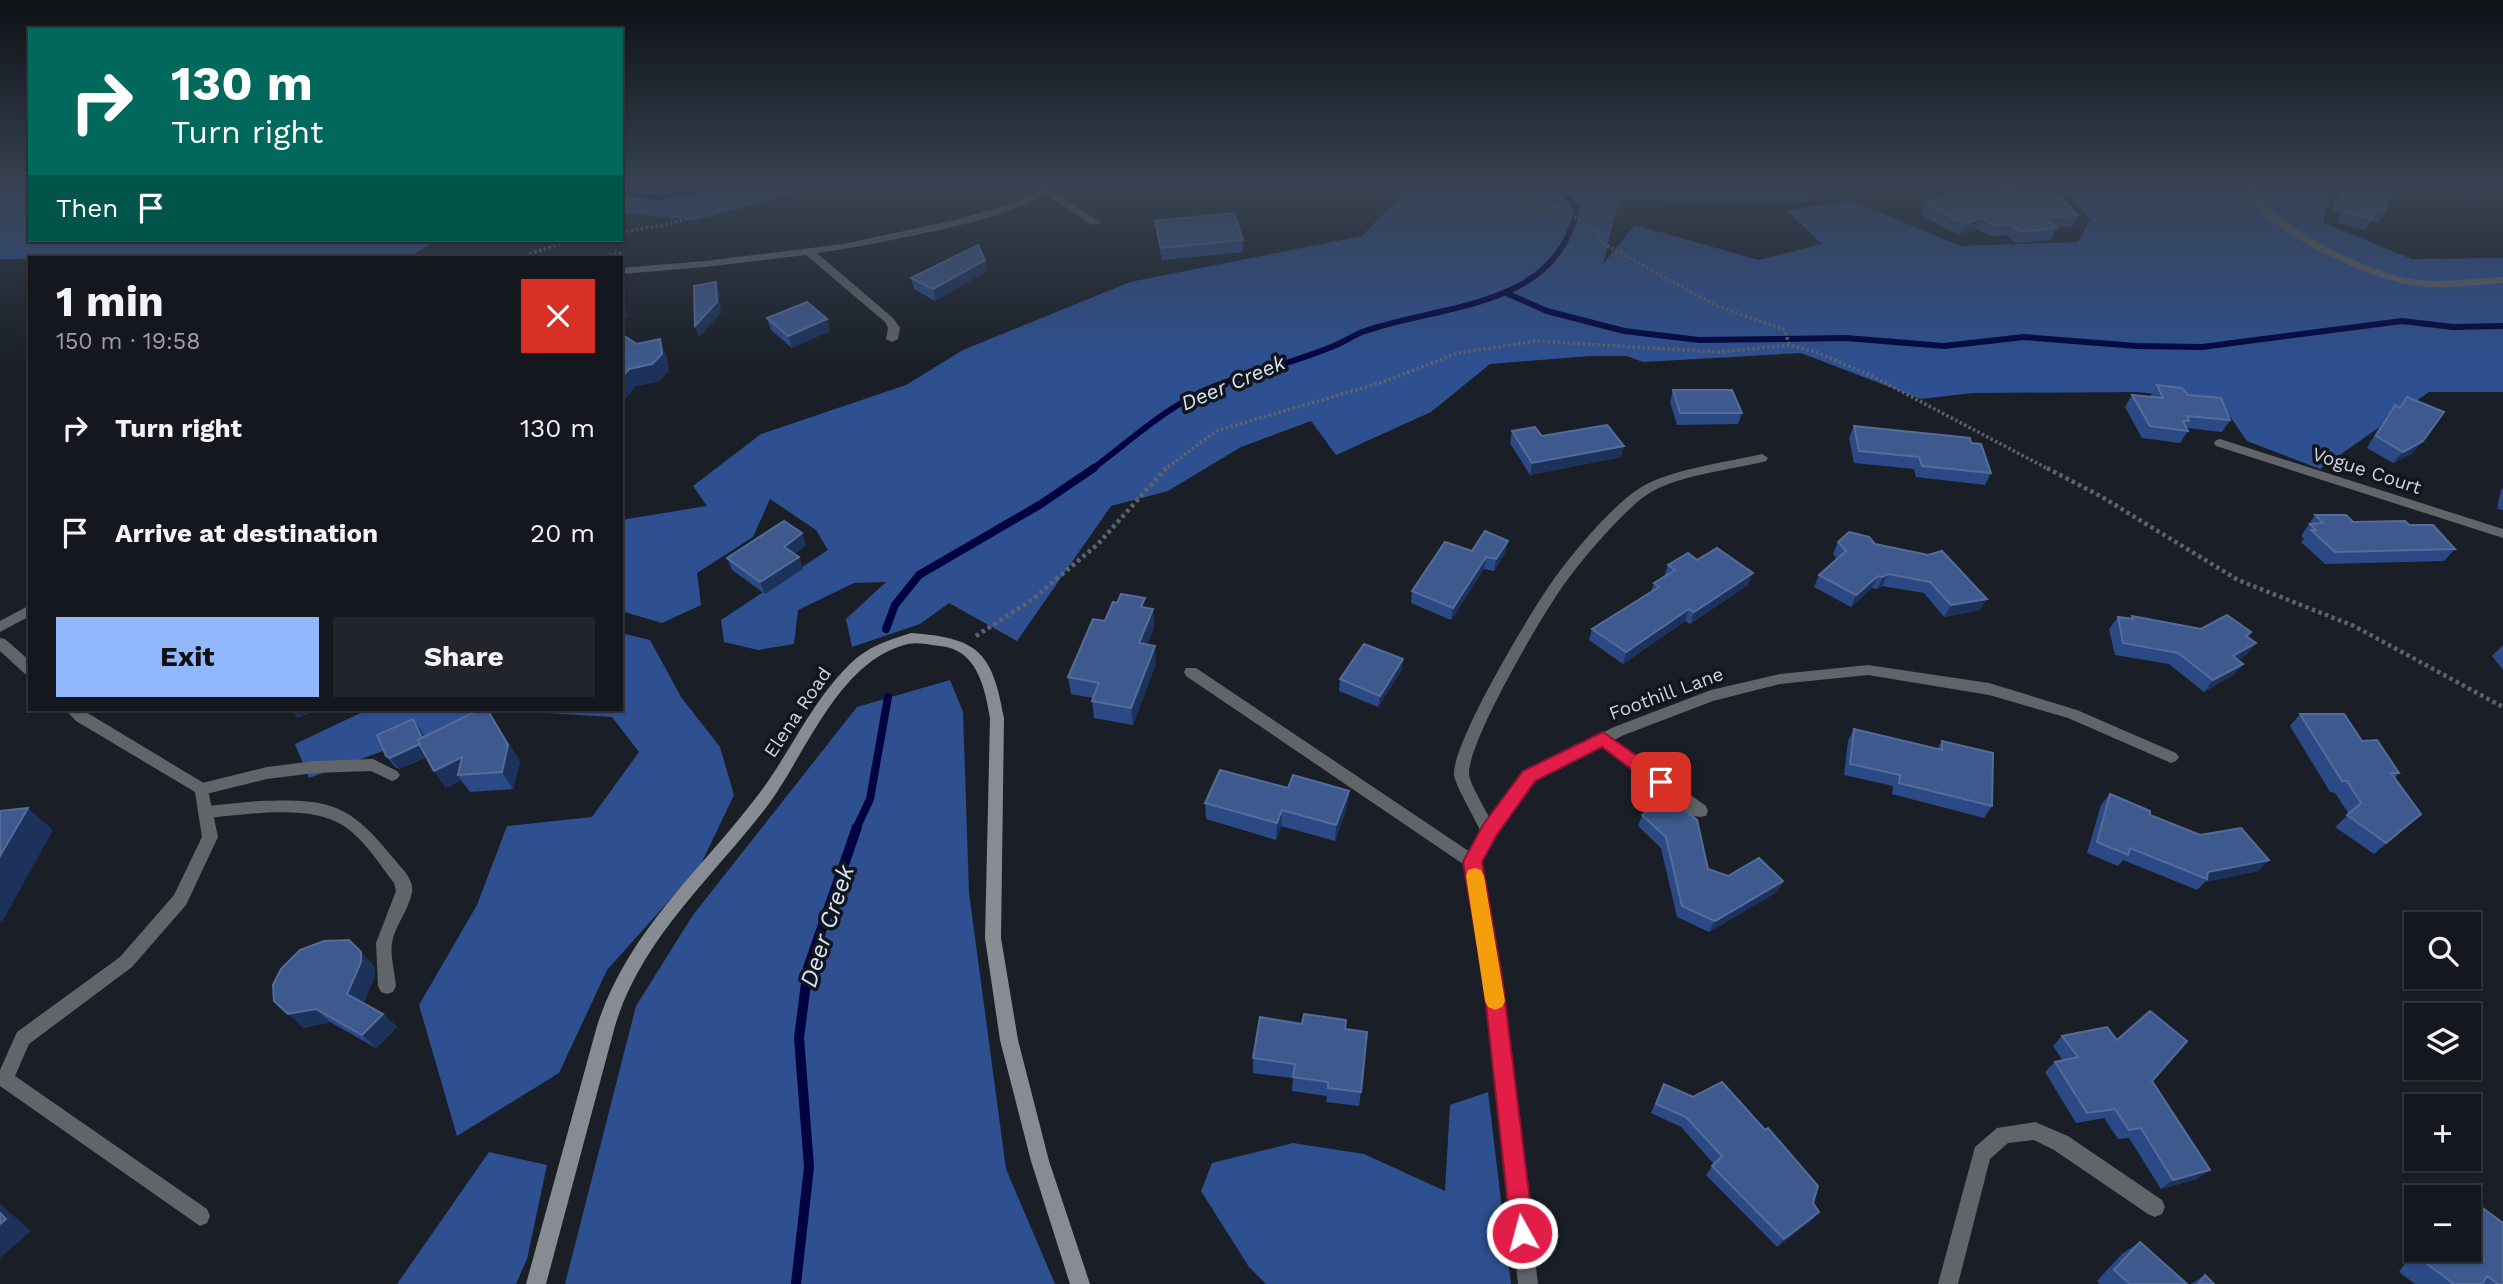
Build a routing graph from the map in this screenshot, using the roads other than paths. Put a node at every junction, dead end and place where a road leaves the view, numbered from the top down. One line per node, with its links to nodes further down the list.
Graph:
1 (848, 246): 3 (street)
2 (2323, 246): 5 (street)
3 (809, 251): 4 (street); 6 (street)
4 (623, 271)
5 (2503, 280)
6 (892, 340)
7 (2220, 443): 9 (street, Vogue Court)
8 (1762, 458): 22 (street)
9 (2503, 534)
10 (28, 611): 11 (street)
11 (0, 627)
12 (0, 643): 13 (street)
13 (28, 668)
14 (1192, 673): 23 (street)
15 (74, 711): 19 (street)
16 (1603, 739): 17 (street, Foothill Lane); 20 (street); 22 (street, Foothill Lane)
17 (2171, 757)
18 (392, 775): 19 (street)
19 (202, 789): 21 (street)
20 (1700, 811)
21 (206, 812): 24 (street); 26 (street)
22 (1489, 831): 23 (street, Foothill Lane)
23 (1473, 862): 29 (street)
24 (387, 986)
25 (2155, 1207): 30 (street)
26 (200, 1216)
27 (536, 1284): 28 (street, Elena Road)
28 (1080, 1284)
29 (1528, 1284)
30 (1948, 1284)

